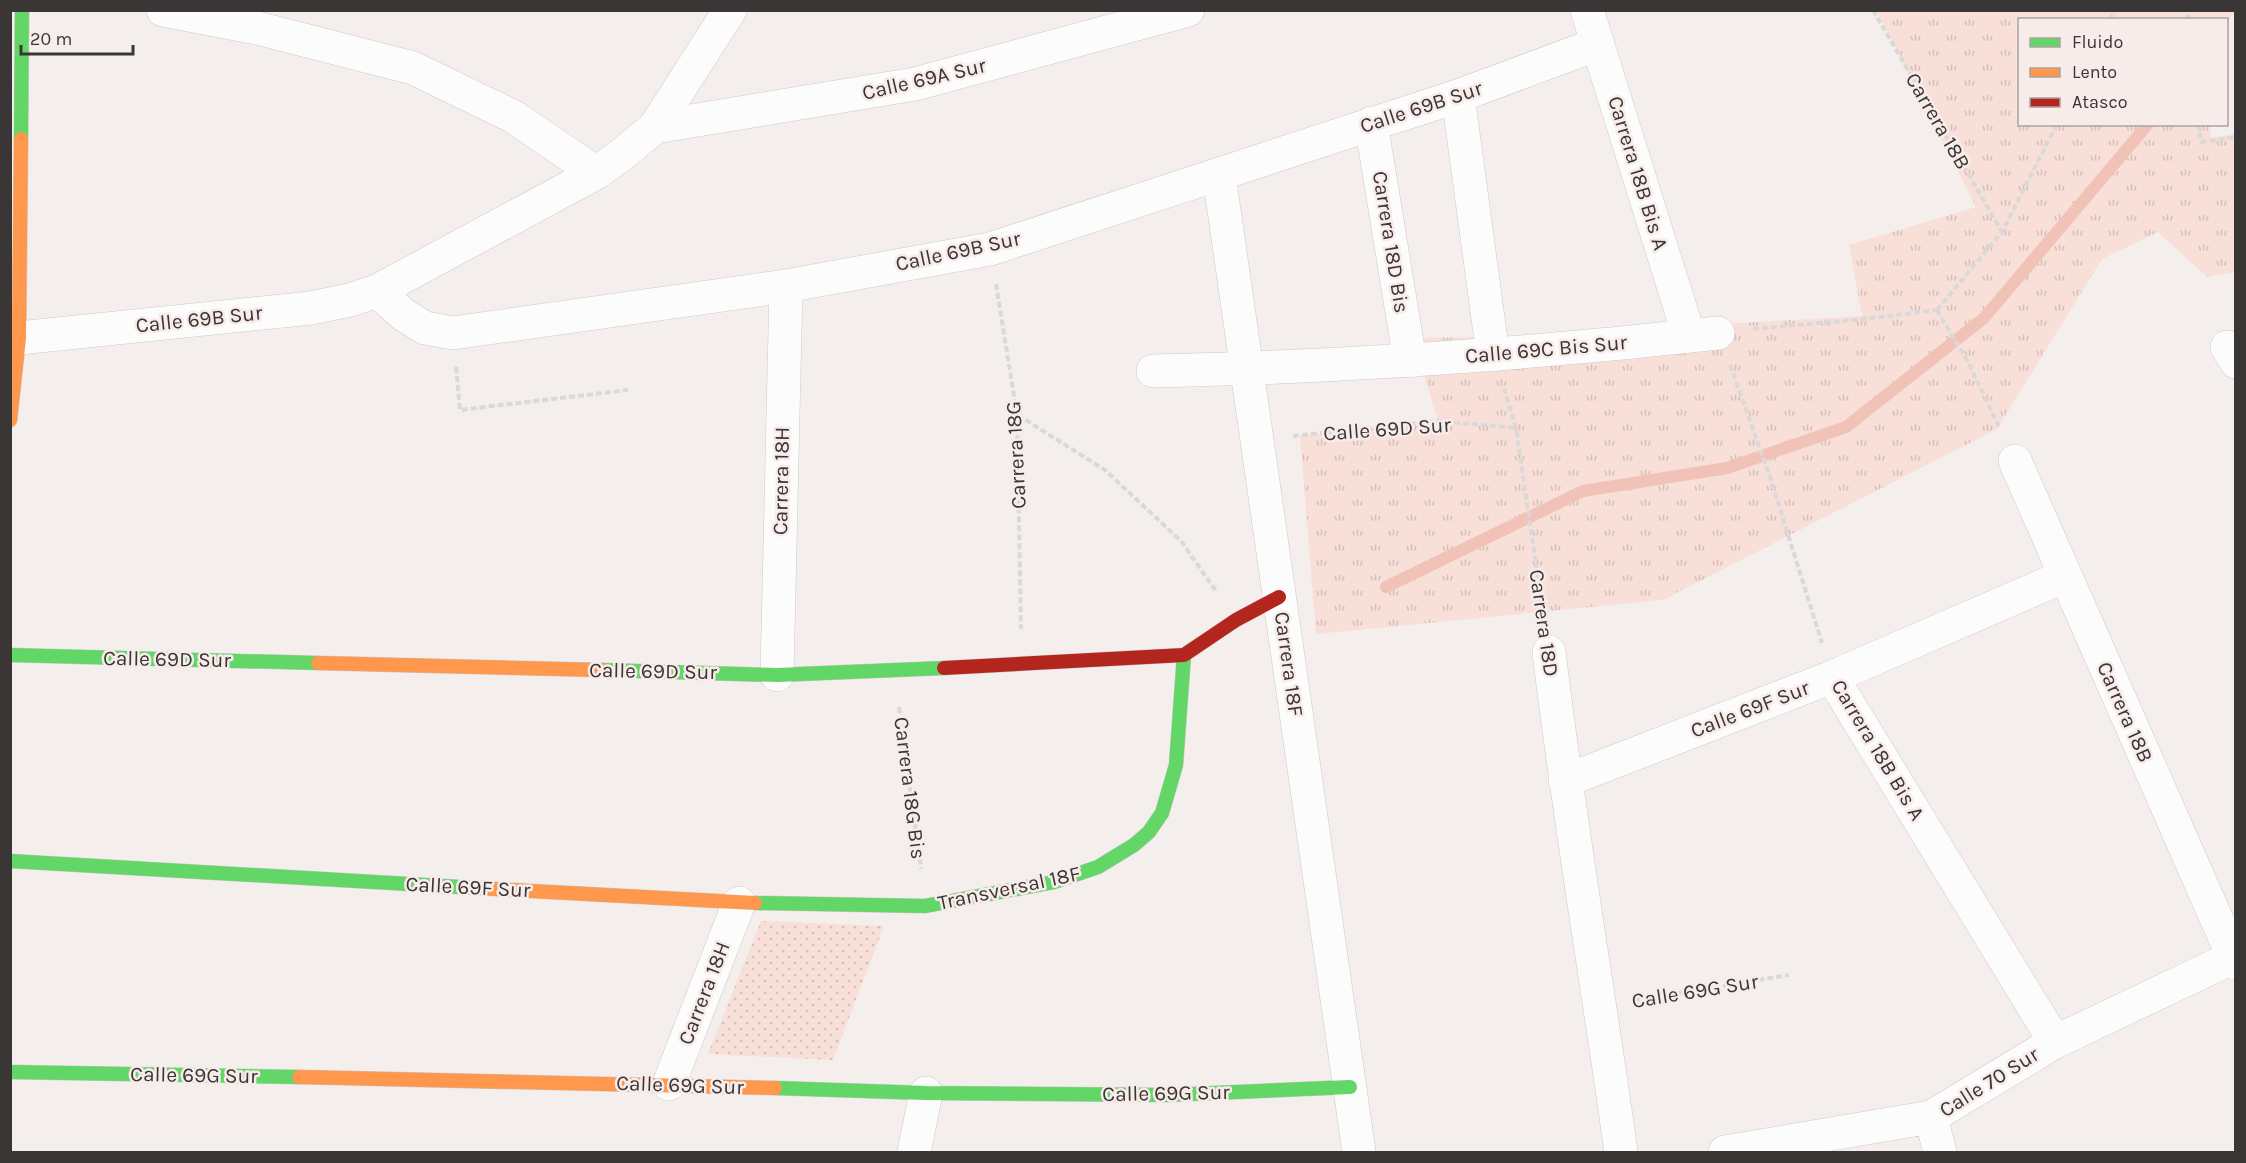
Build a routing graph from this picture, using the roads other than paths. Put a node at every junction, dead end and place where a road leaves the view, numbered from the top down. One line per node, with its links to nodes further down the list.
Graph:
1 (22, 10): 16 (street)
2 (163, 10): 6 (street)
3 (730, 10): 10 (street)
4 (1188, 10): 10 (street, Calle 69A Sur)
5 (1587, 10): 7 (street, Carrera 18B Bis A)
6 (264, 19): 11 (street)
7 (1598, 44): 8 (street, Calle 69B Sur); 15 (street, Carrera 18B Bis A)
8 (1458, 96): 9 (street, Calle 69B Sur); 17 (street)
9 (1371, 123): 12 (street, Calle 69B Sur); 18 (street, Carrera 18D Bis)
10 (655, 127): 11 (street, Calle 69B Sur)
11 (596, 173): 14 (street, Calle 69B Sur)
12 (1219, 175): 13 (street, Calle 69B Sur); 19 (street, Carrera 18F)
13 (786, 286): 14 (street, Calle 69B Sur); 28 (street, Carrera 18H)
14 (377, 291): 16 (street, Calle 69B Sur)
15 (1703, 334): 17 (street, Calle 69C Bis Sur)
16 (16, 351): 21 (street)
17 (1493, 355): 18 (street, Calle 69C Bis Sur)
18 (1410, 361): 19 (street, Calle 69C Bis Sur)
19 (1248, 369): 20 (street, Calle 69C Bis Sur); 24 (street, Carrera 18F)
20 (1153, 371)
21 (10, 420)
22 (2015, 461): 23 (street, Carrera 18B)
23 (2065, 576): 29 (street, Calle 69F Sur); 34 (street, Carrera 18B)
24 (1279, 597): 27 (street); 38 (street, Carrera 18F)
25 (1549, 652): 30 (street, Carrera 18D)
26 (10, 655): 28 (street, Calle 69D Sur)
27 (1184, 655): 28 (street, Calle 69D Sur); 33 (street, Transversal 18F)
28 (777, 675)
29 (1832, 677): 30 (street, Calle 69F Sur); 35 (street, Carrera 18B Bis A)
30 (1564, 781): 44 (street, Carrera 18D)
31 (10, 861): 32 (street, Calle 69F Sur)
32 (739, 903): 33 (street, Calle 69F Sur); 37 (street, Carrera 18H)
33 (925, 906)
34 (2235, 959): 35 (street, Calle 70 Sur)
35 (2055, 1041): 40 (street, Calle 70 Sur)
36 (10, 1072): 37 (street, Calle 69G Sur)
37 (669, 1084): 39 (street, Calle 69G Sur)
38 (1350, 1087): 39 (street, Calle 69G Sur); 43 (street, Carrera 18F)
39 (926, 1093): 42 (street)
40 (1931, 1118): 41 (street, Calle 70 Sur); 45 (street)
41 (1737, 1151)
42 (914, 1152)
43 (1359, 1152)
44 (1621, 1152)
45 (1940, 1152)

